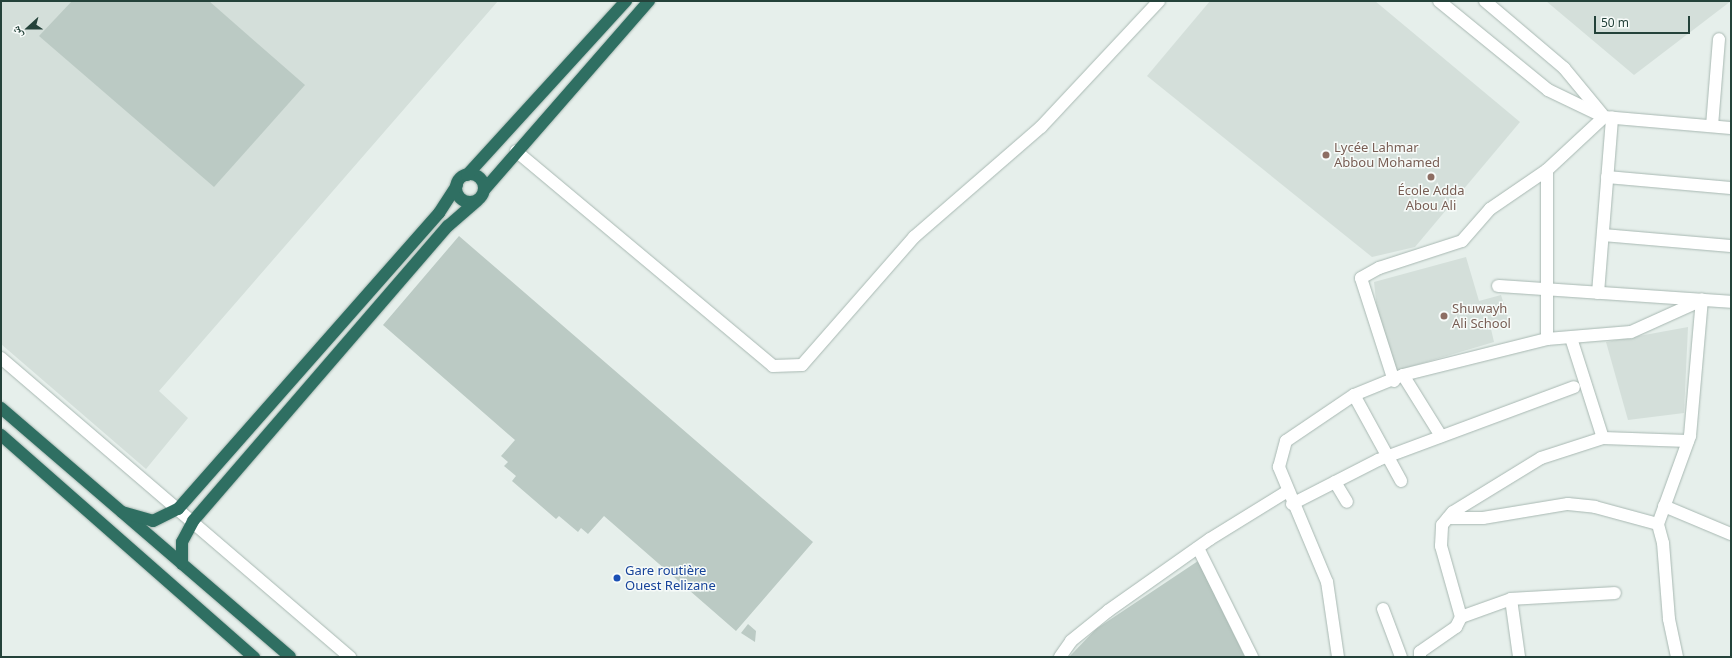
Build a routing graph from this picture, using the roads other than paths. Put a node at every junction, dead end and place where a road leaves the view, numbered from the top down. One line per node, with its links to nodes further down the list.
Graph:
1 (626, 1): 12 (highway)
2 (649, 1): 10 (highway)
3 (1159, 1): 10 (street)
4 (1439, 1): 7 (street)
5 (1485, 1): 7 (street)
6 (1719, 39): 8 (street)
7 (1608, 117): 8 (street); 11 (street); 13 (street)
8 (1712, 126): 9 (street)
9 (1731, 128)
10 (516, 151): 16 (highway)
11 (1547, 170): 21 (street); 28 (street)
12 (467, 175): 14 (highway); 16 (highway)
13 (1607, 177): 15 (street); 18 (street)
14 (457, 185): 17 (highway); 43 (highway)
15 (1731, 188)
16 (484, 190): 17 (highway)
17 (477, 201): 46 (highway)
18 (1603, 235): 19 (street); 22 (street)
19 (1731, 246)
20 (1498, 286): 21 (street)
21 (1545, 290): 22 (street); 26 (street)
22 (1598, 293): 23 (street)
23 (1702, 300): 24 (street); 25 (street); 35 (street)
24 (1731, 302)
25 (1571, 338): 26 (street); 34 (street)
26 (1547, 339): 28 (street)
27 (1, 358): 43 (street)
28 (1399, 378): 30 (street); 33 (street)
29 (1574, 387): 33 (street)
30 (1354, 395): 36 (street); 39 (street)
31 (1, 408): 44 (highway)
32 (1, 435): 55 (highway)
33 (1441, 436): 36 (street)
34 (1603, 438): 35 (street); 45 (street)
35 (1688, 441): 42 (street)
36 (1389, 456): 37 (street); 38 (street)
37 (1401, 481)
38 (1335, 482): 40 (street); 41 (street)
39 (1286, 492): 41 (street); 49 (street)
40 (1347, 502)
41 (1292, 504): 60 (street)
42 (1664, 506): 47 (street); 48 (street)
43 (178, 508): 44 (highway); 46 (street)
44 (122, 512): 50 (highway)
45 (1448, 518): 47 (street); 54 (street)
46 (193, 520): 50 (highway); 57 (street)
47 (1658, 524): 64 (street)
48 (1731, 534)
49 (1198, 548): 58 (street); 59 (street)
50 (182, 564): 56 (highway)
51 (1615, 593): 52 (street)
52 (1511, 599): 54 (street); 63 (street)
53 (1383, 609): 61 (street)
54 (1461, 617): 62 (street)
55 (254, 657)
56 (290, 657)
57 (350, 657)
58 (1060, 657)
59 (1252, 657)
60 (1338, 657)
61 (1401, 657)
62 (1420, 657)
63 (1519, 657)
64 (1677, 657)

